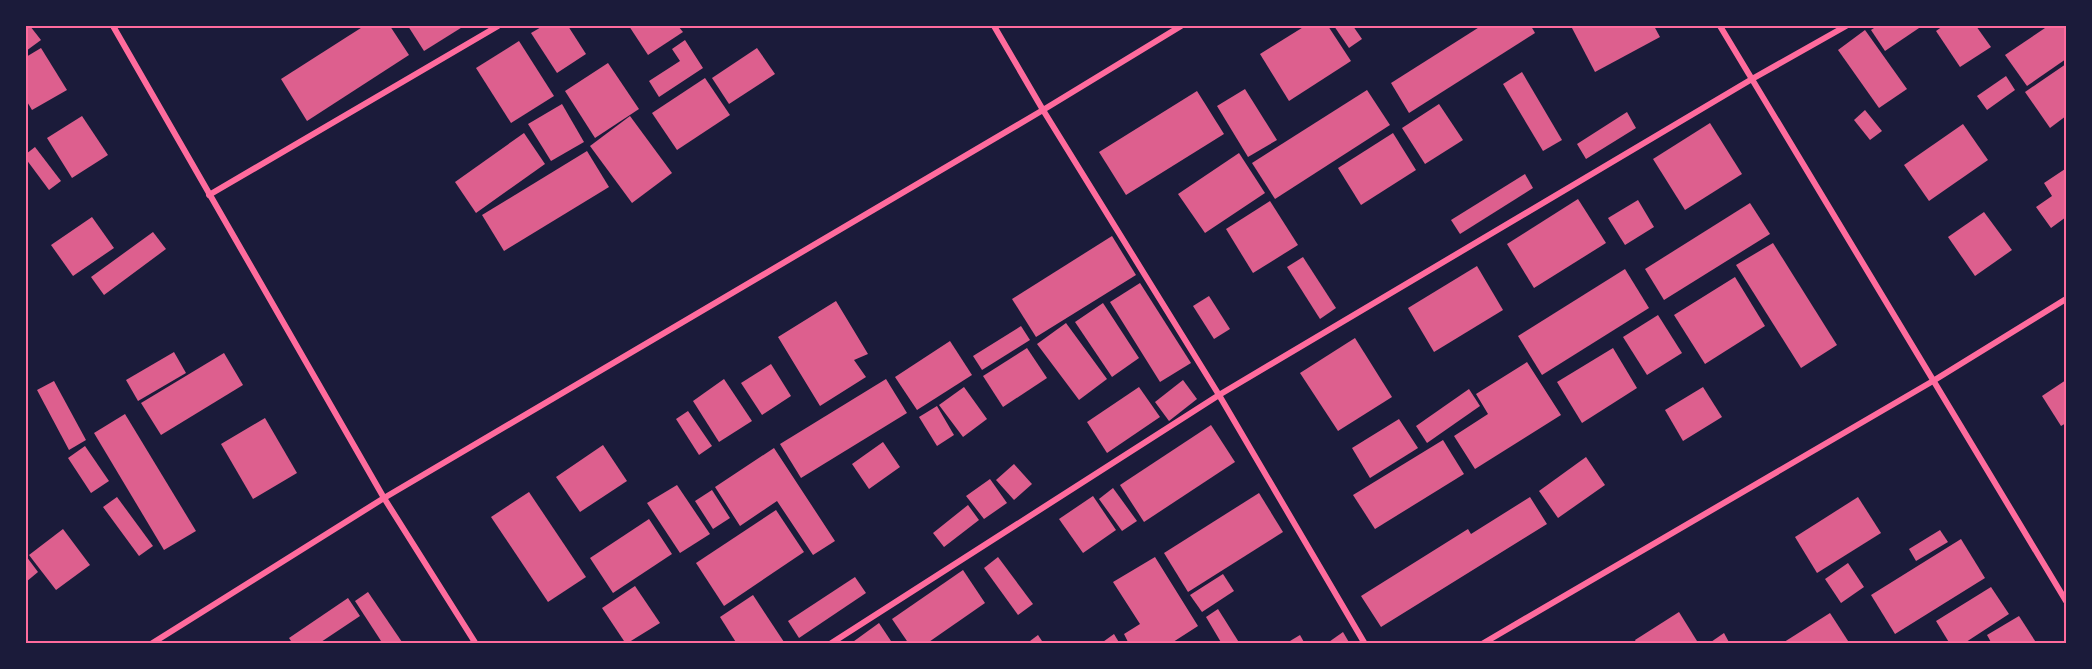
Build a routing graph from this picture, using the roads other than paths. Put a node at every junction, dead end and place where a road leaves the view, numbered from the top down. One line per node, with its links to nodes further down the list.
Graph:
1 (113, 26): 9 (street)
2 (498, 26): 9 (street)
3 (994, 26): 8 (street)
4 (1181, 26): 8 (street)
5 (1720, 26): 7 (street)
6 (1846, 26): 7 (street)
7 (1752, 79): 11 (street); 12 (street)
8 (1043, 110): 12 (street); 13 (street)
9 (209, 195): 13 (street)
10 (2067, 299): 11 (street)
11 (1933, 381): 14 (street); 19 (street)
12 (1219, 395): 17 (street); 18 (street)
13 (384, 498): 15 (street); 16 (street)
14 (2067, 601)
15 (151, 644)
16 (476, 644)
17 (830, 644)
18 (1365, 644)
19 (1482, 644)

